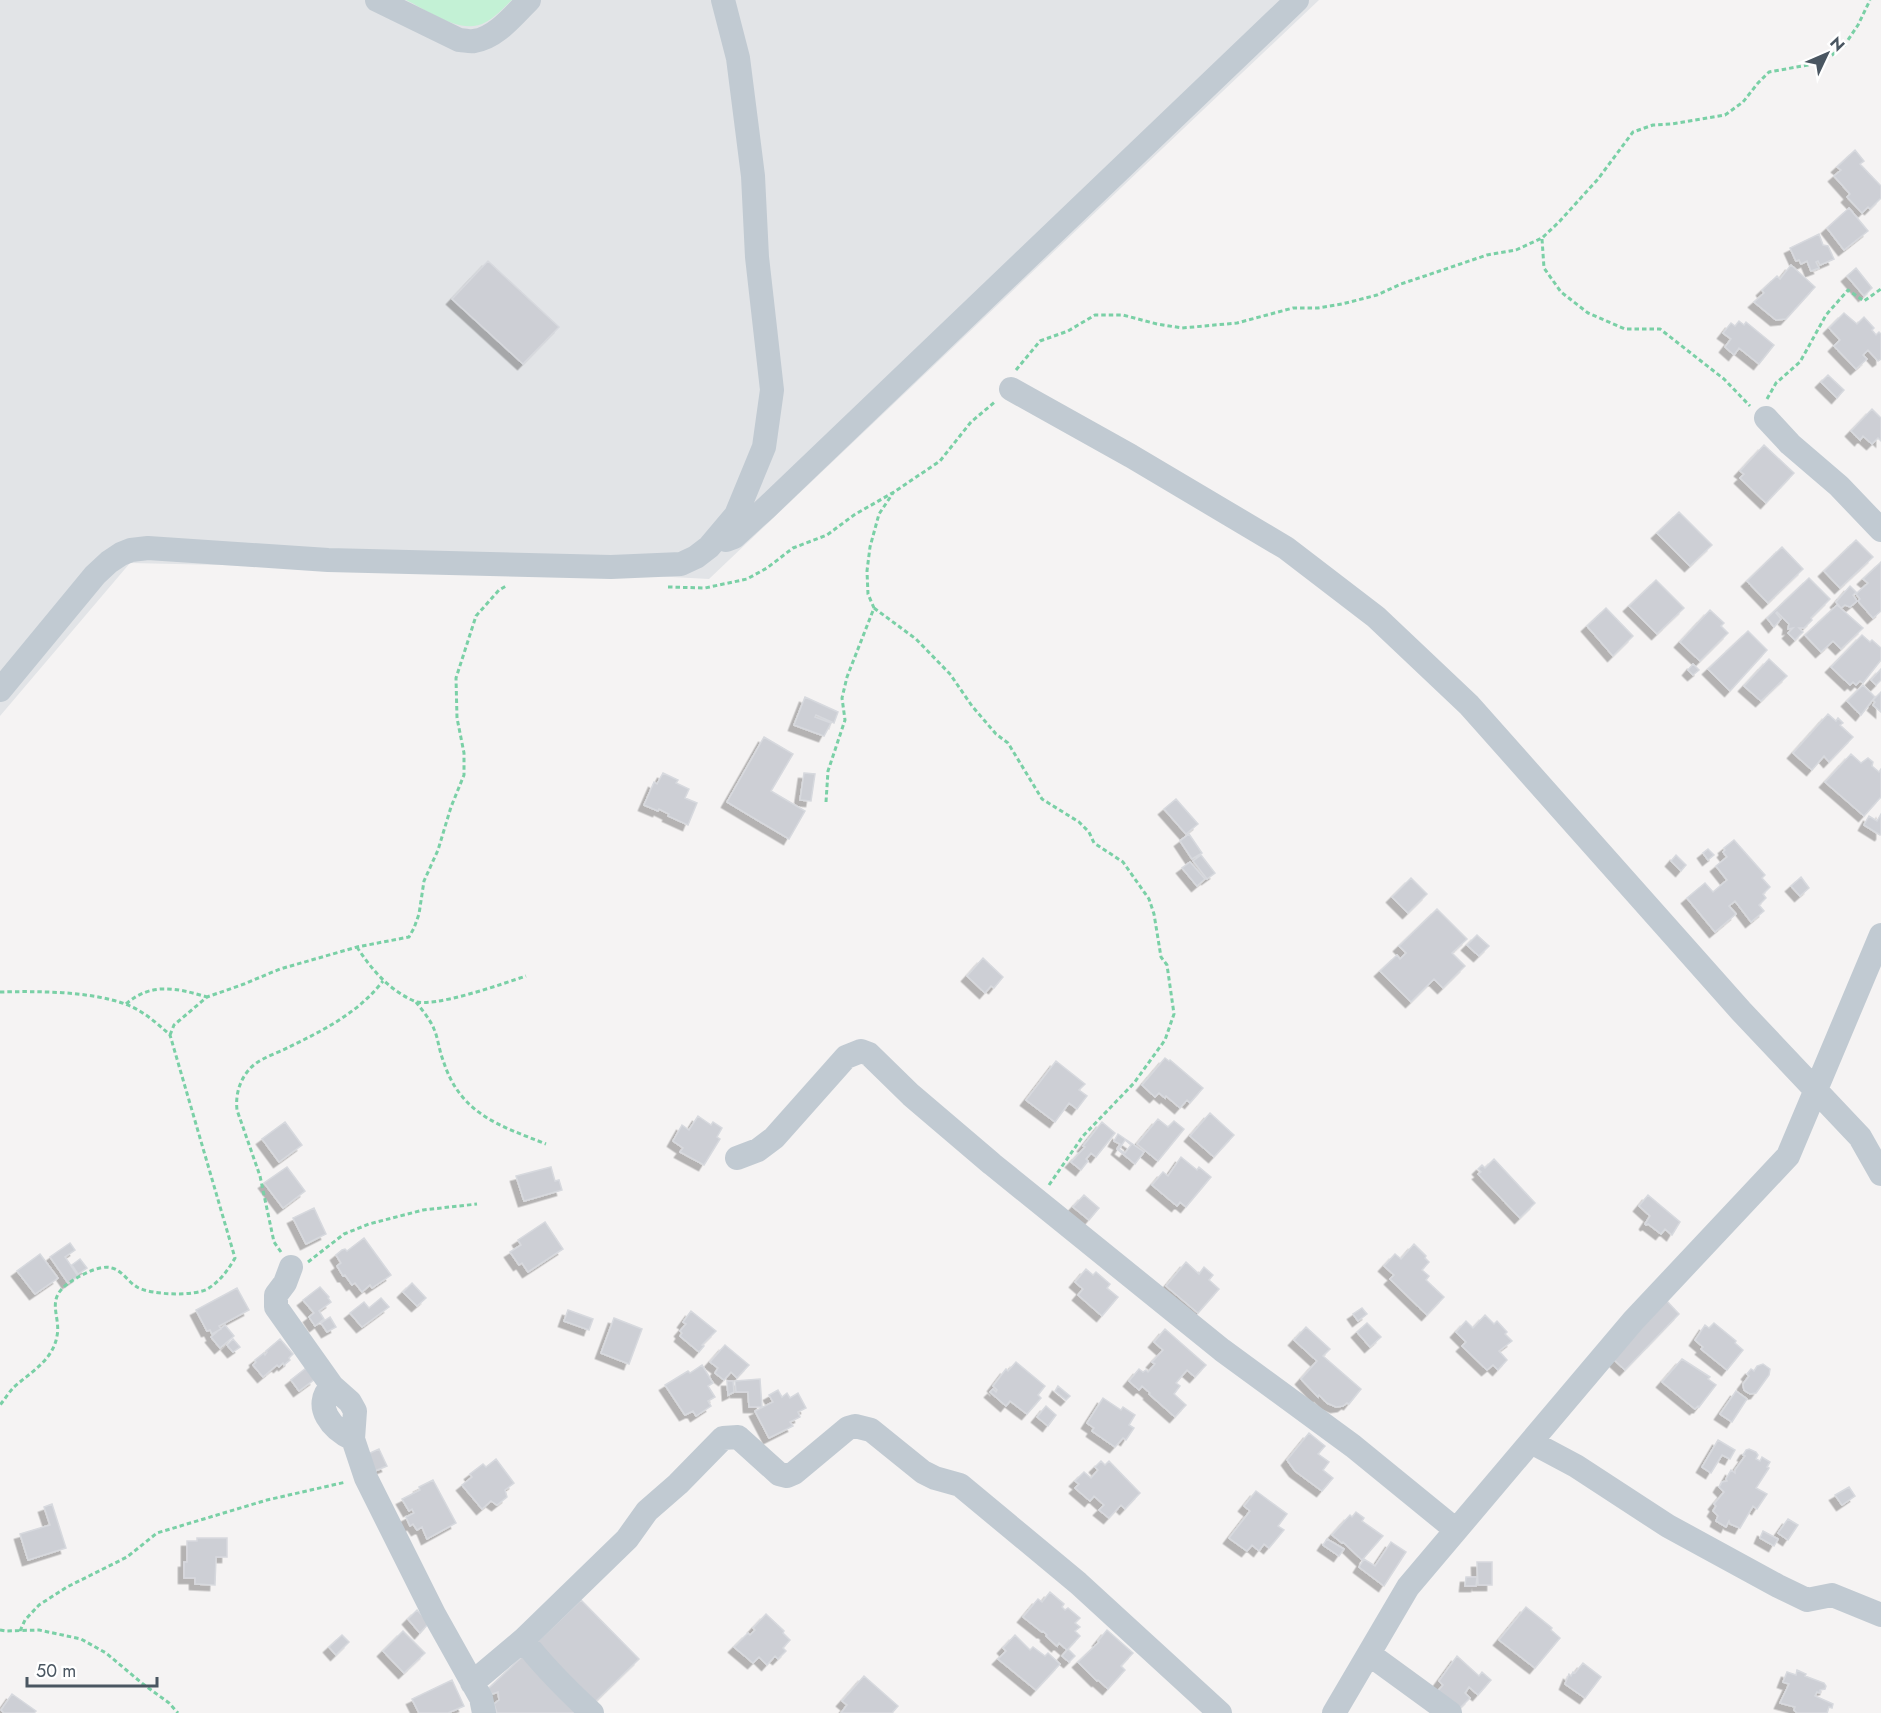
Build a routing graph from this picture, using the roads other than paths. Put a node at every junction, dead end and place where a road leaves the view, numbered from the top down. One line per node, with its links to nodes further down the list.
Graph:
1 (377, 0): 2 (street)
2 (529, 0)
3 (723, 0): 8 (street)
4 (1298, 0): 8 (street)
5 (1011, 389): 11 (street)
6 (1766, 418): 7 (street)
7 (1881, 530)
8 (709, 547): 9 (street)
9 (0, 690)
10 (1881, 934): 11 (street)
11 (1816, 1089): 13 (street); 15 (street)
12 (737, 1158): 16 (street)
13 (1881, 1174)
14 (291, 1267): 20 (street)
15 (1531, 1442): 16 (street); 17 (street)
16 (1456, 1530): 19 (street)
17 (1881, 1615)
18 (523, 1640): 20 (street); 22 (street); 23 (street)
19 (1369, 1654): 24 (street); 25 (street)
20 (472, 1683): 21 (street)
21 (484, 1713)
22 (592, 1713)
23 (1220, 1713)
24 (1334, 1713)
25 (1450, 1713)

